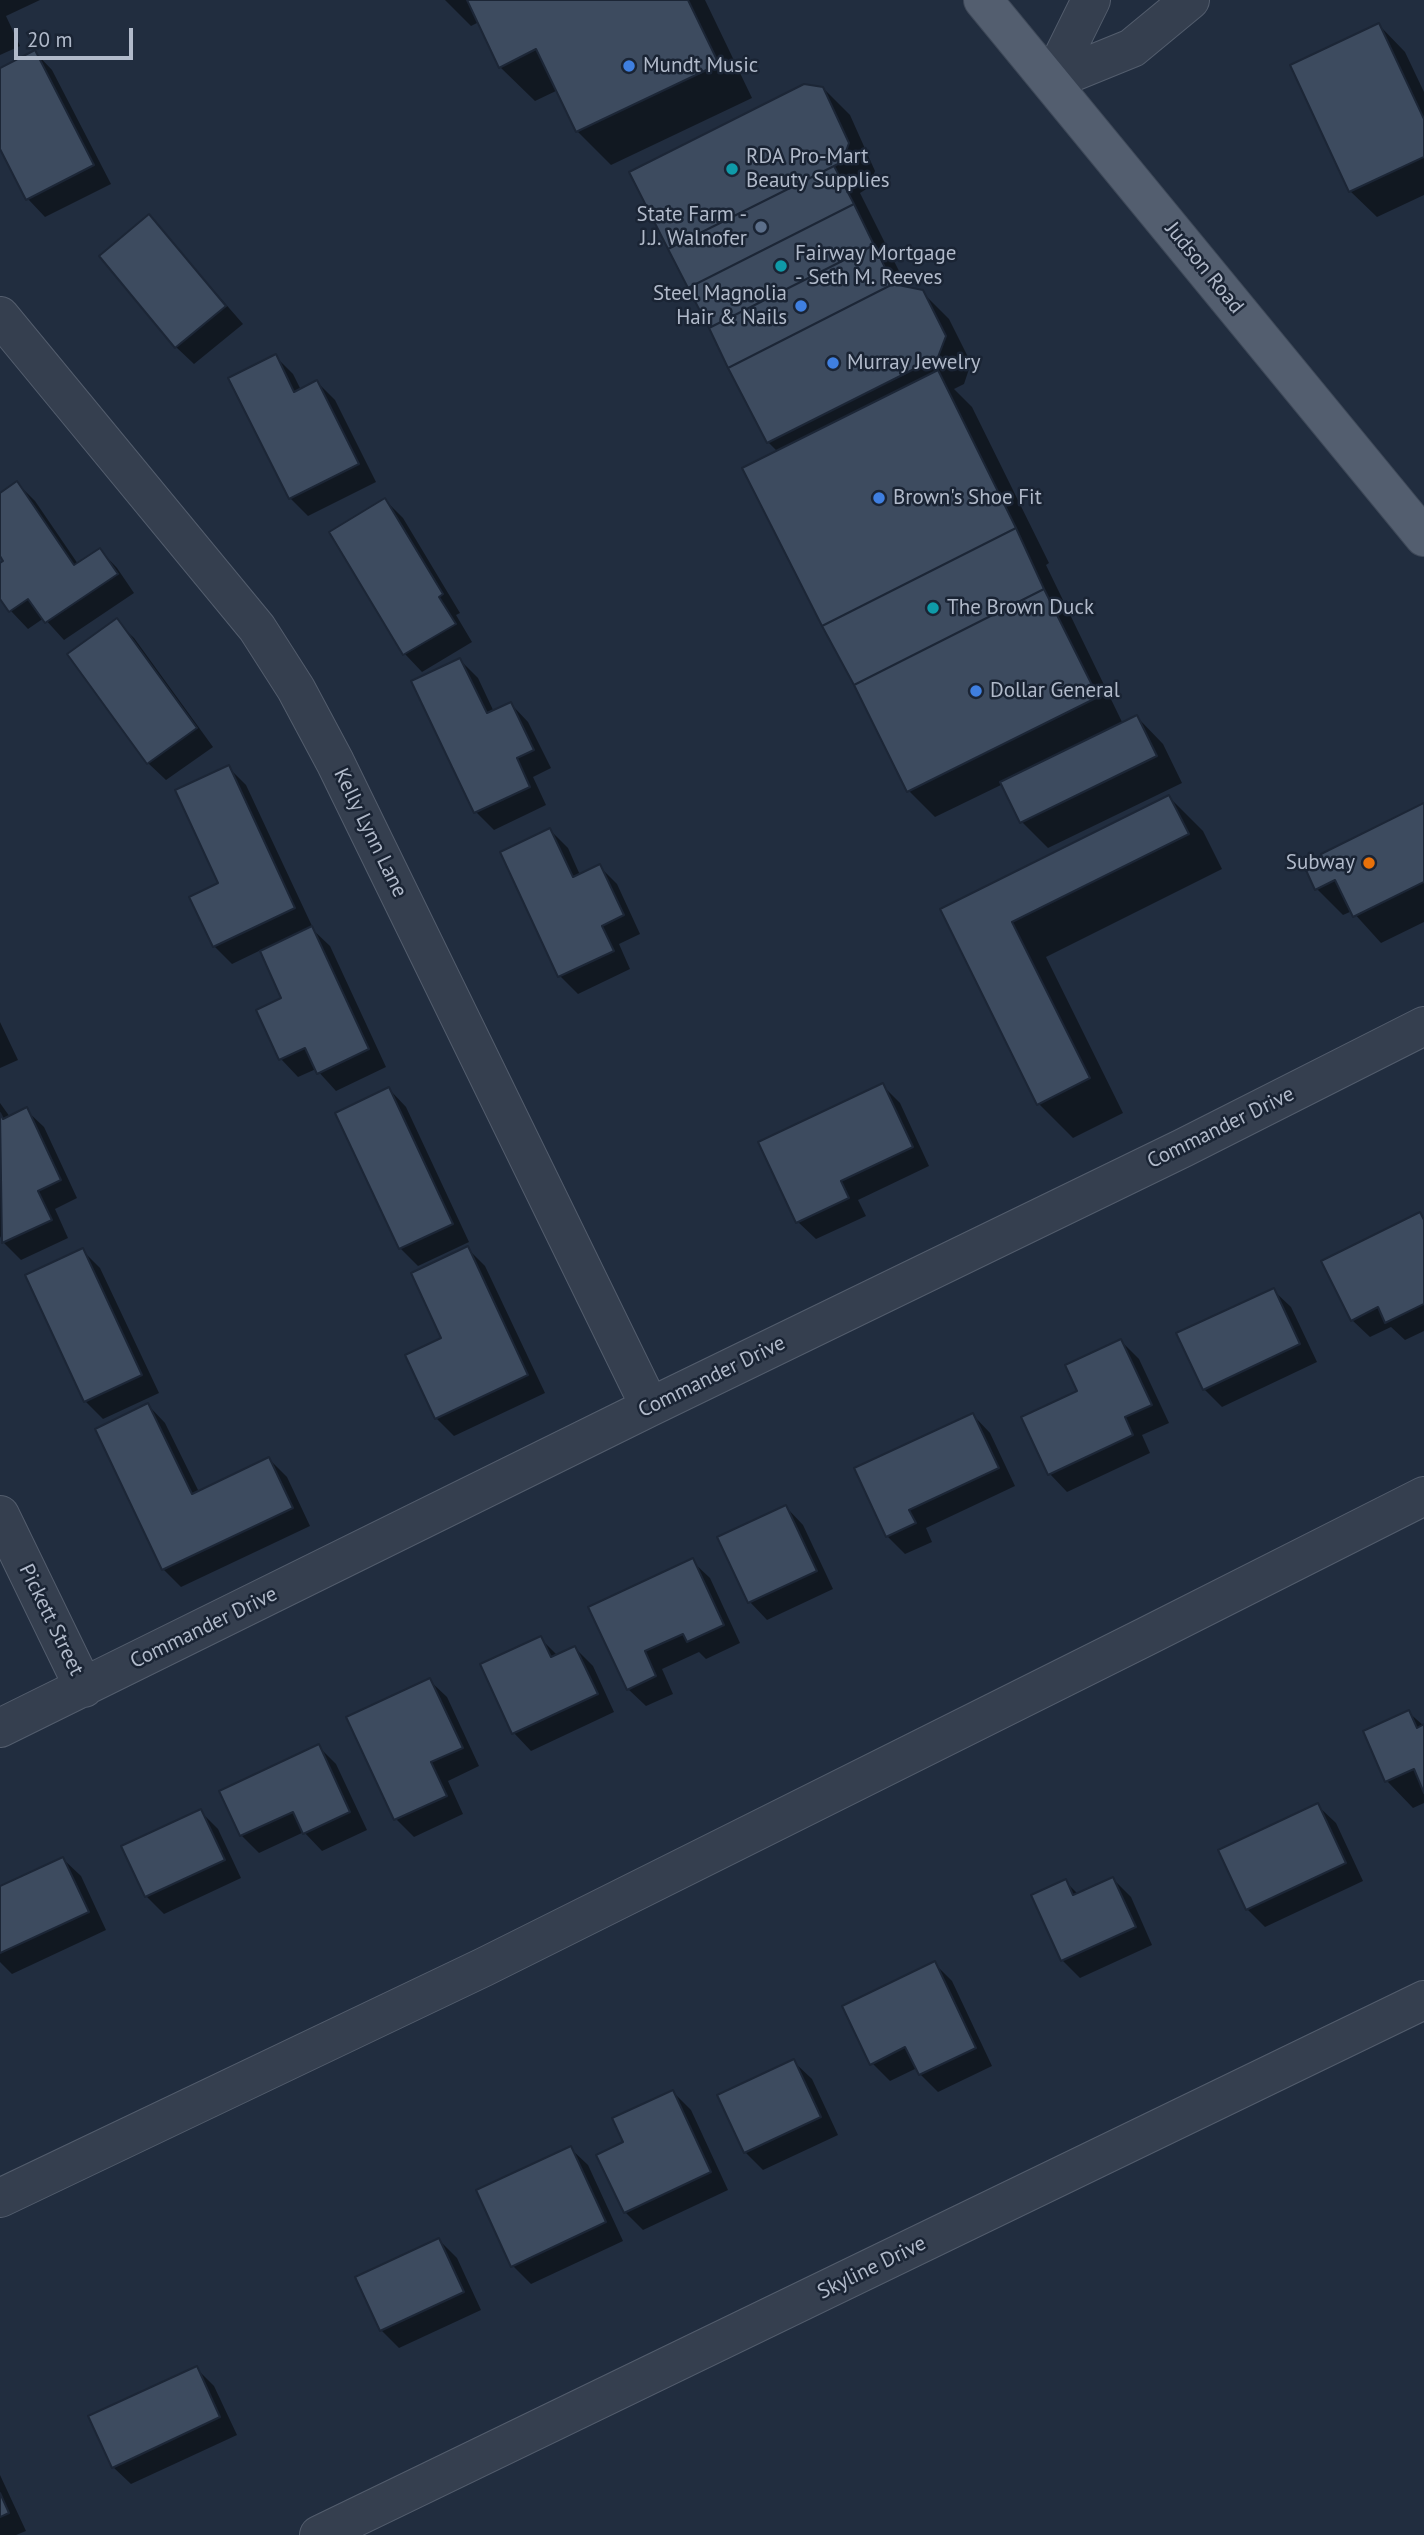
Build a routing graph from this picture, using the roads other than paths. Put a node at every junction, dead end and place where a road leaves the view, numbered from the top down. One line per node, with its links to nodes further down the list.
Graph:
1 (983, 0): 4 (main road, Judson Road)
2 (1091, 0): 4 (street)
3 (1190, 0): 4 (street)
4 (1051, 81): 6 (main road, Judson Road)
5 (0, 316): 8 (street, Kelly Lynn Lane)
6 (1424, 537)
7 (1424, 1026): 8 (street, Commander Drive)
8 (650, 1406): 11 (street, Commander Drive)
9 (1424, 1496): 14 (street)
10 (0, 1515): 11 (street, Pickett Street)
11 (85, 1688): 12 (street, Commander Drive)
12 (0, 1728)
13 (1424, 2000): 15 (street, Skyline Drive)
14 (0, 2198)
15 (357, 2527): 16 (street, Skyline Drive)
16 (319, 2535)

